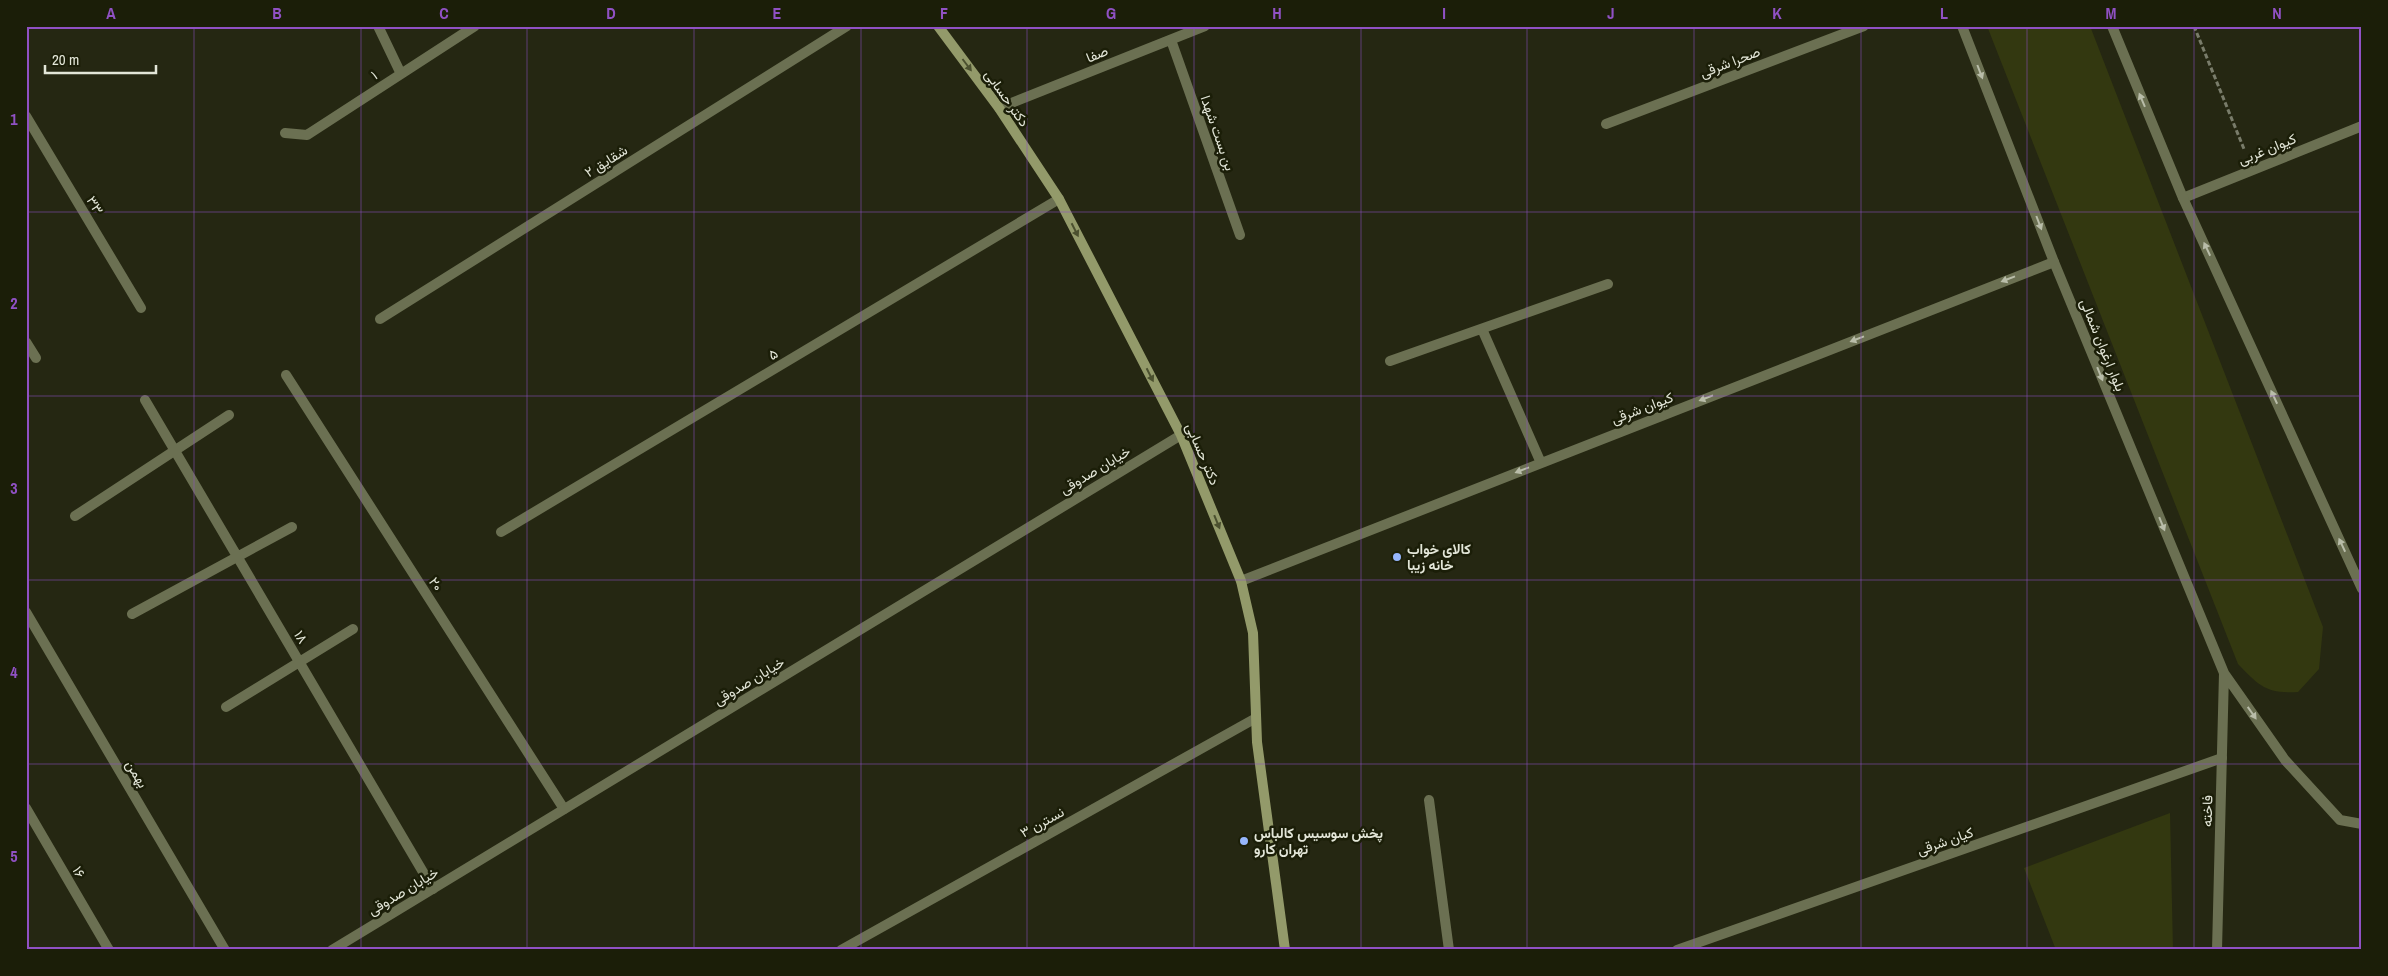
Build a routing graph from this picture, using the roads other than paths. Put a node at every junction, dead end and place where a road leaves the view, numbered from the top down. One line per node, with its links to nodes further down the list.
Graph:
1 (378, 26): 10 (street)
2 (475, 26): 10 (street, ۱)
3 (847, 26): 22 (street, شقایق ۲)
4 (938, 26): 11 (main road, دکتر حسابی, one-way to 11)
5 (1205, 26): 9 (street, صفا)
6 (1864, 26): 13 (street, صحرا شرقی)
7 (1962, 26): 19 (street, بلوار ارغوان شمالی, one-way to 19)
8 (2112, 26): 16 (street, one-way to 8)
9 (1171, 40): 11 (street, صفا); 18 (street, بن بست شهدا)
10 (402, 74): 15 (street, ۱)
11 (999, 108): 17 (main road, دکتر حسابی)
12 (26, 116): 21 (street, ۳۳)
13 (1606, 124)
14 (2362, 126): 16 (street, کیوان غربی)
15 (285, 133)
16 (2183, 198): 38 (street, one-way to 16)
17 (1059, 199): 30 (main road, دکتر حسابی, one-way to 30); 35 (street, ۵)
18 (1240, 235)
19 (2054, 262): 32 (street, کیوان شرقی, one-way to 32); 43 (street, بلوار ارغوان شمالی, one-way to 43)
20 (1608, 284): 23 (street)
21 (141, 308)
22 (380, 319)
23 (1482, 329): 26 (street); 32 (street)
24 (26, 342): 25 (street)
25 (36, 358)
26 (1390, 361)
27 (286, 374): 49 (street, ۲۰)
28 (145, 400): 31 (street, ۱۸)
29 (229, 415): 31 (street)
30 (1181, 435): 37 (main road, دکتر حسابی, one-way to 37); 49 (street, خیابان صدوقی)
31 (175, 451): 33 (street); 36 (street, ۱۸)
32 (1541, 463): 37 (street, کیوان شرقی, one-way to 37)
33 (75, 516)
34 (292, 527): 36 (street)
35 (501, 532)
36 (237, 557): 40 (street); 42 (street, ۱۸)
37 (1241, 581): 45 (main road, دکتر حسابی)
38 (2362, 589)
39 (26, 612): 53 (street, بهمن)
40 (132, 614)
41 (353, 629): 42 (street)
42 (299, 662): 44 (street); 51 (street, ۱۸)
43 (2224, 673): 46 (street, فاخته); 50 (street, one-way to 50)
44 (226, 707)
45 (1256, 718): 55 (street, نسترن ۳); 56 (main road, دکتر حسابی)
46 (2222, 758): 58 (street, کیان شرقی); 59 (street, فاخته)
47 (1429, 800): 57 (street)
48 (26, 808): 52 (street, ۱۶)
49 (564, 809): 51 (street, خیابان صدوقی)
50 (2362, 824)
51 (432, 889): 54 (street, خیابان صدوقی)
52 (109, 950)
53 (225, 950)
54 (332, 950)
55 (841, 950)
56 (1285, 950)
57 (1449, 950)
58 (1677, 950)
59 (2217, 950)

